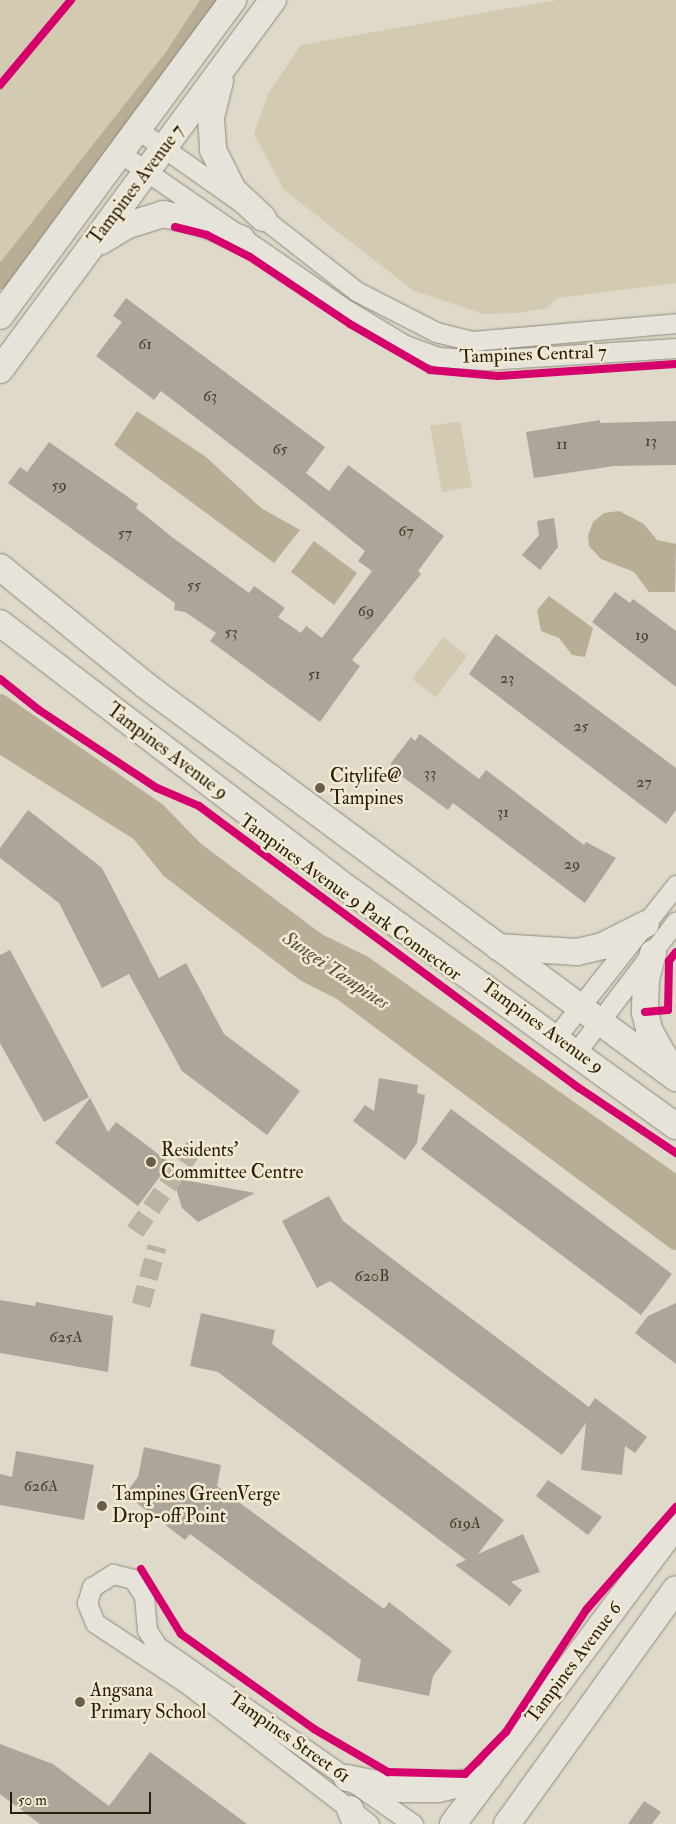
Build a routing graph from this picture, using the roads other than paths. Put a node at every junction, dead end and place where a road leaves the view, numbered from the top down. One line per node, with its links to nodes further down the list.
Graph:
1 (233, 0): 4 (main road, Tampines Avenue 7)
2 (273, 0): 3 (main road, Tampines Avenue 7)
3 (224, 67): 5 (main road, Tampines Avenue 7); 8 (main road)
4 (137, 129): 5 (street, Tampines Central 7); 6 (main road, Tampines Avenue 7)
5 (164, 149): 7 (main road, Tampines Avenue 7); 8 (street, Tampines Central 7)
6 (120, 153): 7 (street, Tampines Central 7); 11 (main road, Tampines Avenue 7)
7 (147, 172): 9 (street, Tampines Central 7); 10 (main road, Tampines Avenue 7)
8 (263, 218): 12 (street, Tampines Central 7)
9 (242, 239): 10 (main road); 13 (street, Tampines Central 7)
10 (85, 254): 14 (main road, Tampines Avenue 7)
11 (0, 316)
12 (676, 323)
13 (676, 348)
14 (0, 370)
15 (0, 567): 20 (main road)
16 (0, 623): 23 (main road, Tampines Avenue 9)
17 (676, 885): 19 (street)
18 (676, 921): 21 (street)
19 (646, 924): 20 (main road); 22 (street)
20 (496, 947): 22 (main road, Tampines Avenue 9)
21 (653, 953): 22 (street); 24 (main road)
22 (589, 1015): 23 (street); 23 (street); 24 (main road, Tampines Avenue 9)
23 (566, 1044): 25 (main road, Tampines Avenue 9)
24 (676, 1077)
25 (676, 1126)
26 (676, 1525): 28 (main road, Tampines Avenue 6)
27 (676, 1589): 30 (main road, Tampines Avenue 6)
28 (489, 1777): 29 (main road); 33 (main road, Tampines Avenue 6)
29 (347, 1778): 31 (street, Tampines Street 61); 32 (street, Tampines Street 61)
30 (534, 1788): 34 (main road, Tampines Avenue 6); 35 (main road)
31 (358, 1819)
32 (413, 1824)
33 (453, 1824)
34 (507, 1824)
35 (528, 1824)

